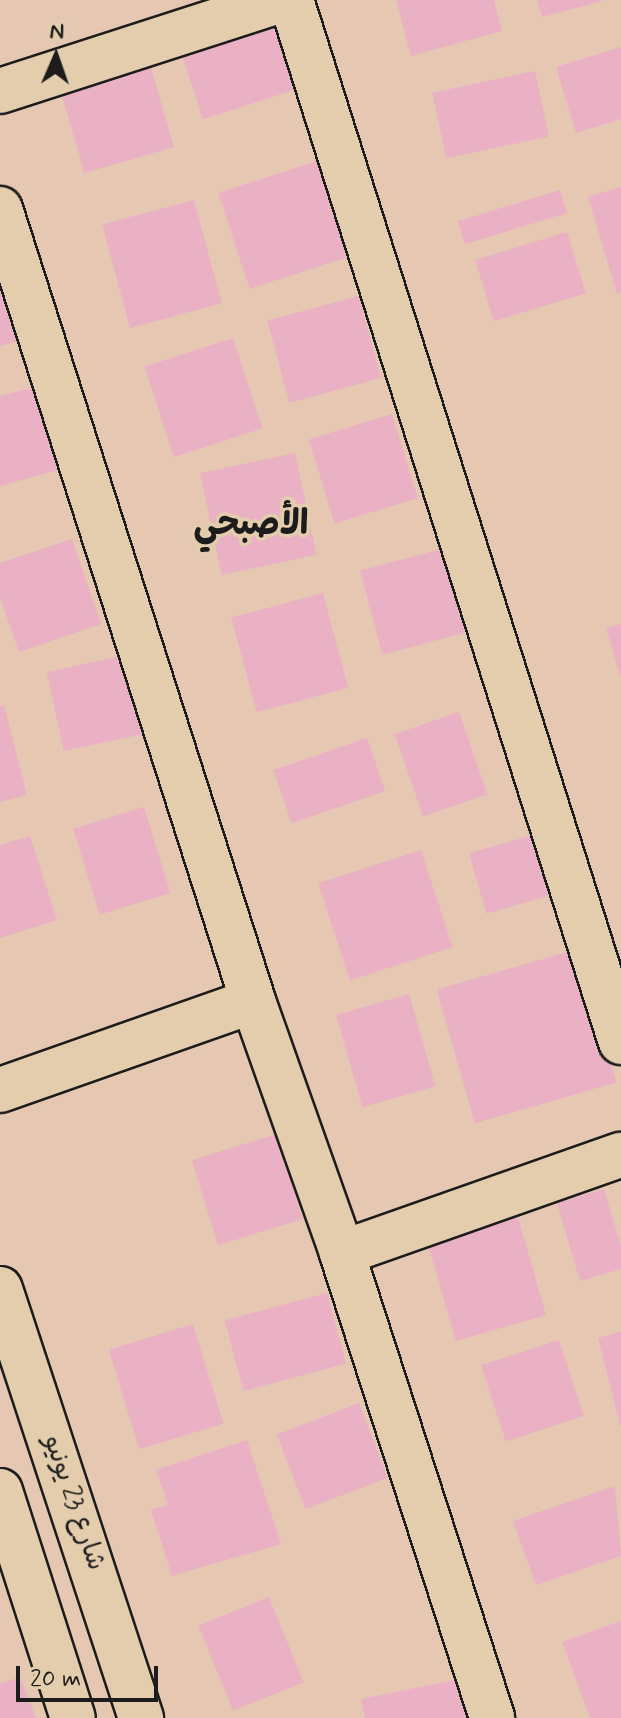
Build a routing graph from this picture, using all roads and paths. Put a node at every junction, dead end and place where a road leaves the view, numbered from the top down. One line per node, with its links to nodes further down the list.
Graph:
1 (281, 0): 3 (street)
2 (291, 0): 6 (street)
3 (0, 91)
4 (0, 209): 5 (street)
5 (253, 1001): 7 (street); 9 (street)
6 (621, 1042)
7 (0, 1090)
8 (621, 1155): 9 (street)
9 (342, 1253): 14 (street)
10 (0, 1289): 13 (street, شارع 23 يونيو)
11 (0, 1491): 12 (street)
12 (73, 1718)
13 (141, 1718)
14 (492, 1718)

